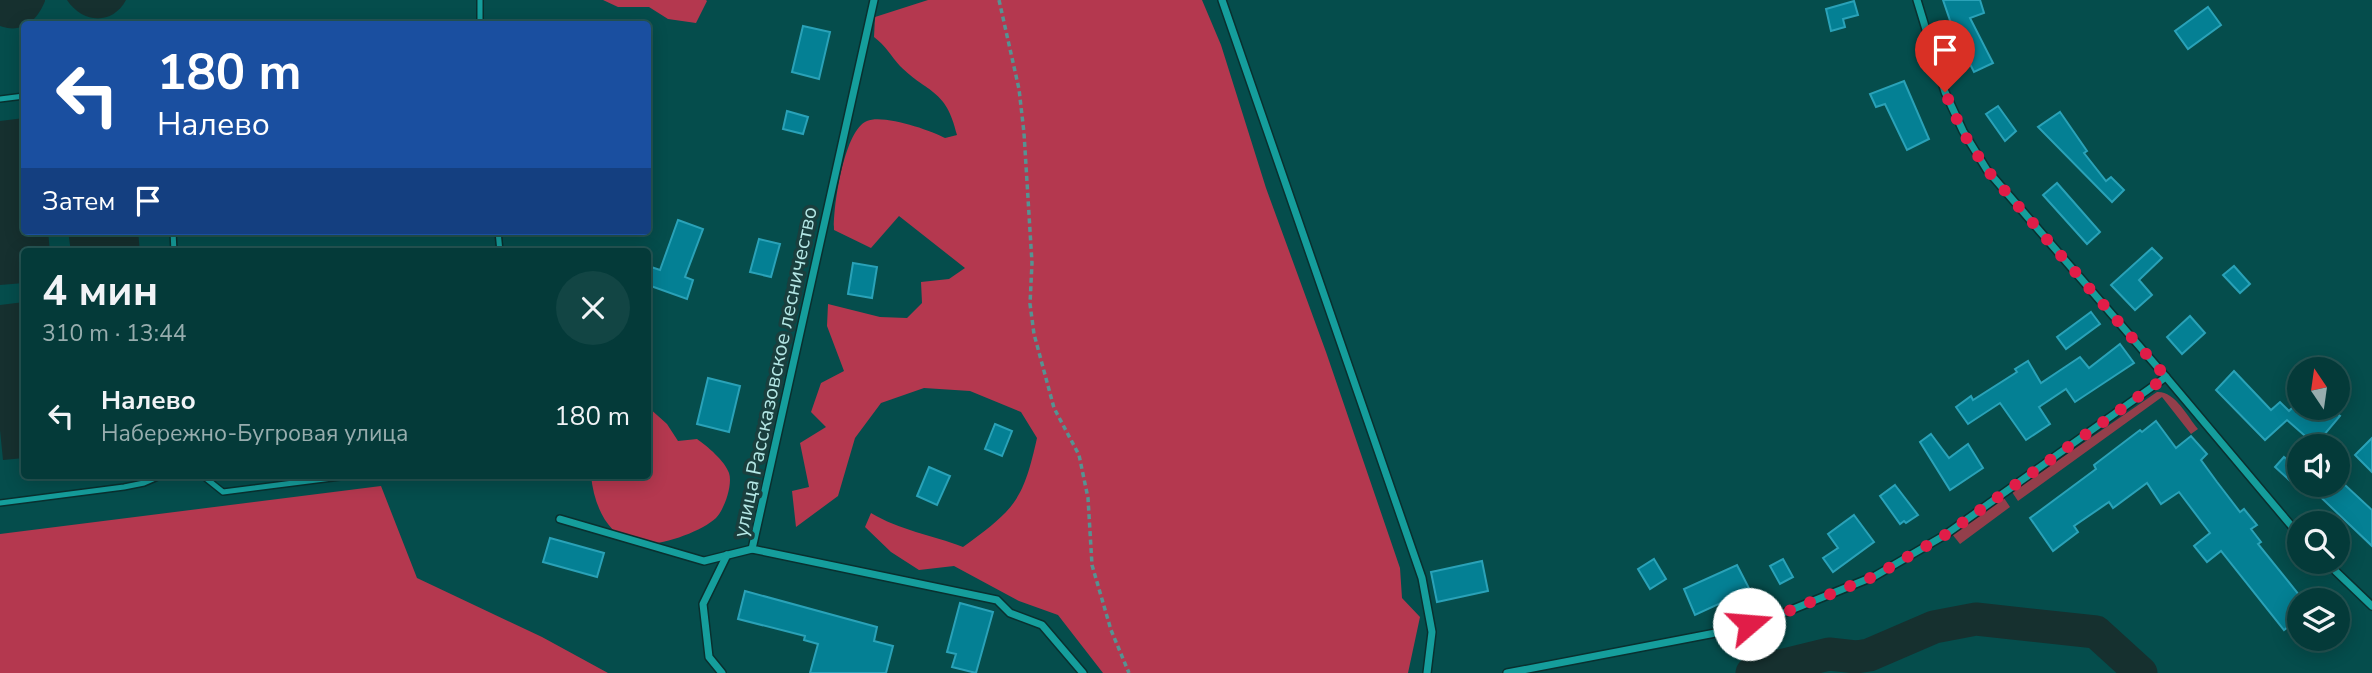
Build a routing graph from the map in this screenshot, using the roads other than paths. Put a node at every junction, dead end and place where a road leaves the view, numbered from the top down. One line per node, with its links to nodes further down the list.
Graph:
1 (480, 0): 5 (lane)
2 (874, 0): 15 (street, улица Рассказовское лесничество)
3 (1222, 0): 21 (street)
4 (1917, 0): 8 (street)
5 (480, 21)
6 (21, 96): 7 (lane)
7 (0, 99)
8 (2166, 377): 14 (street); 22 (street)
9 (154, 479): 12 (lane)
10 (207, 479): 11 (lane)
11 (325, 479)
12 (0, 503)
13 (560, 519): 16 (street)
14 (2287, 521)
15 (752, 549): 16 (street); 20 (street, улица Рассказовское лесничество)
16 (727, 555): 19 (street)
17 (2339, 574): 18 (street)
18 (2372, 606)
19 (722, 673)
20 (1083, 673)
21 (1427, 673)
22 (1507, 673)

